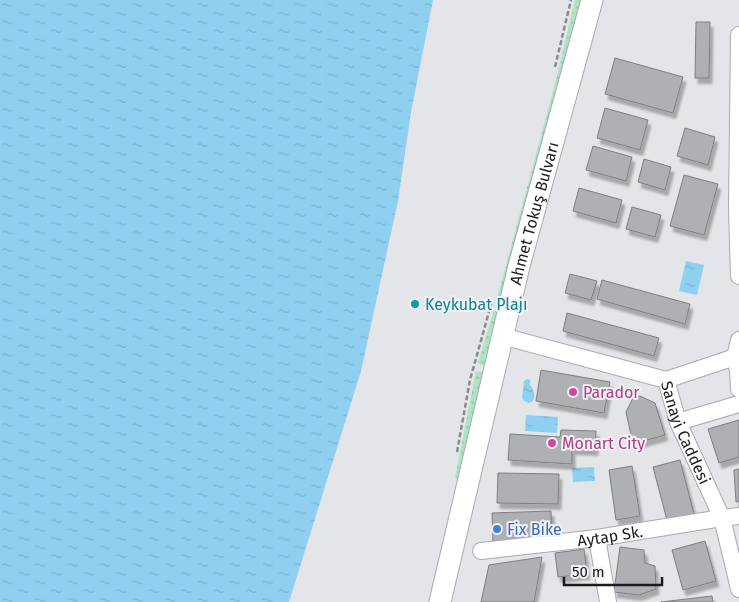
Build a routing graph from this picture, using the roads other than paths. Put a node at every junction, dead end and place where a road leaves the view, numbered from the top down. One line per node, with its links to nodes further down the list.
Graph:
1 (592, 0): 4 (main road, Ahmet Tokuş Bulvarı)
2 (739, 34): 3 (street)
3 (739, 276)
4 (502, 336): 7 (street, Sanayi Caddesi); 16 (main road, Ahmet Tokuş Bulvarı)
5 (739, 340): 6 (street)
6 (735, 357): 7 (street); 8 (street)
7 (666, 380): 10 (street, Sanayi Caddesi)
8 (739, 389)
9 (739, 404): 10 (street)
10 (678, 422): 12 (street, Sanayi Caddesi)
11 (739, 516): 12 (street, Aytap Sk.)
12 (722, 518): 13 (street, Aytap Sk.); 15 (street, Sanayi Caddesi)
13 (597, 538): 14 (street, Aytap Sk.); 17 (street)
14 (481, 551)
15 (739, 589)
16 (440, 602)
17 (608, 602)

